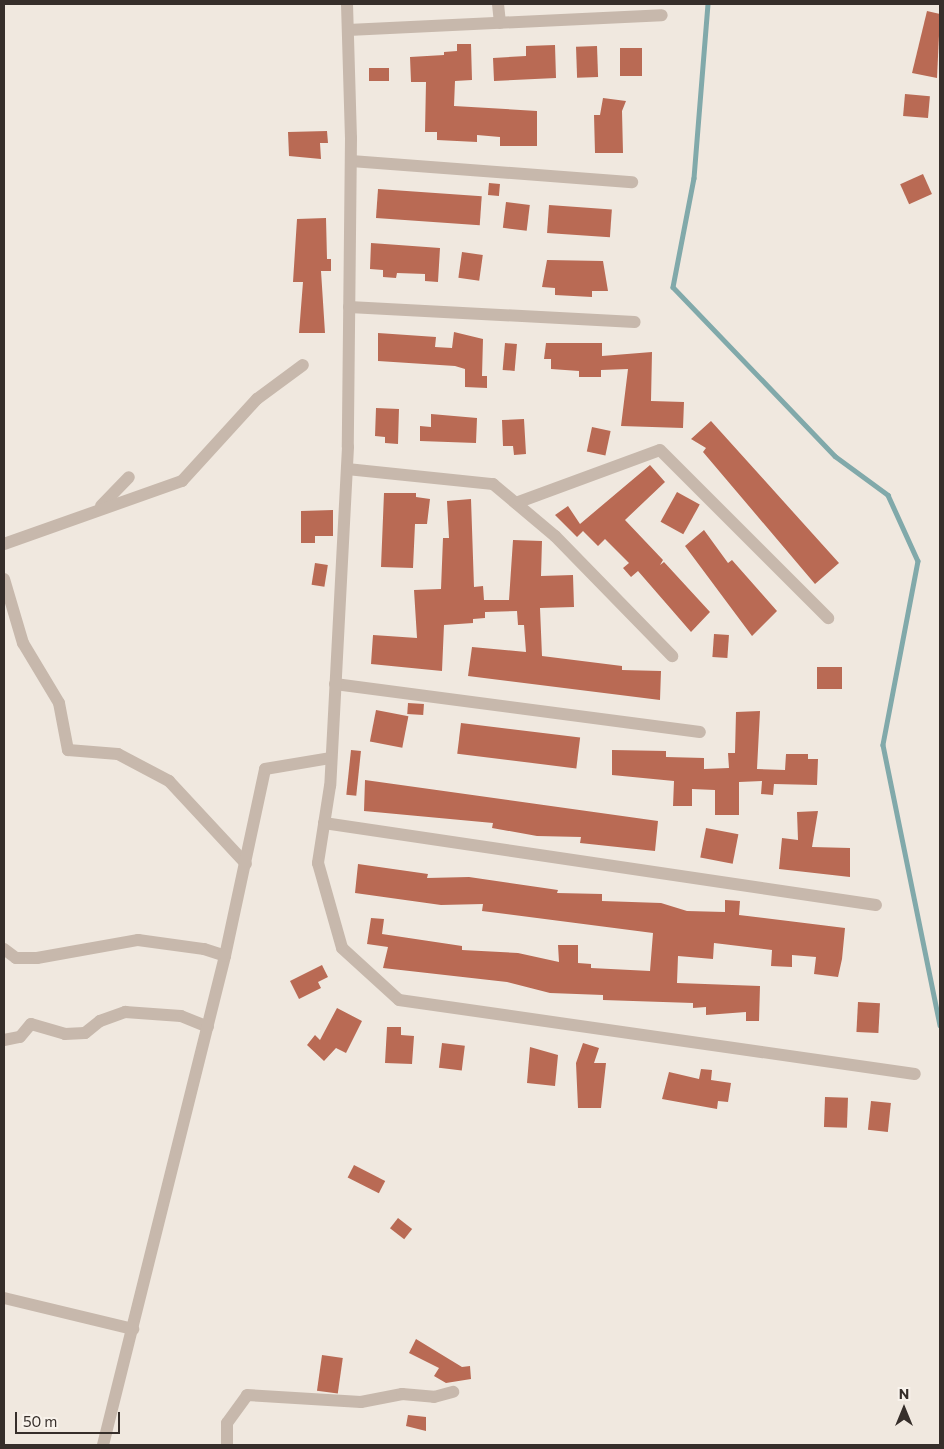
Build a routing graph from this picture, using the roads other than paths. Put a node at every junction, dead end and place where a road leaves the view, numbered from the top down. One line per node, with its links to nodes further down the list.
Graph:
1 (347, 4): 5 (street)
2 (498, 4): 4 (street)
3 (662, 15): 4 (street)
4 (500, 23): 5 (street)
5 (348, 30): 6 (street)
6 (351, 161): 7 (street); 8 (street)
7 (632, 182)
8 (349, 307): 9 (street); 11 (street)
9 (636, 322)
10 (303, 364): 14 (street)
11 (347, 469): 13 (street); 19 (street)
12 (129, 477): 14 (street)
13 (516, 503): 17 (street); 18 (street)
14 (99, 508): 15 (street)
15 (4, 544)
16 (4, 579): 23 (street)
17 (828, 618)
18 (672, 656)
19 (335, 684): 20 (street); 21 (street)
20 (700, 732)
21 (331, 758): 22 (street); 23 (street)
22 (324, 823): 24 (street); 29 (street)
23 (246, 864): 26 (street)
24 (876, 905)
25 (4, 949): 26 (street)
26 (225, 956): 27 (street)
27 (208, 1027): 28 (street); 31 (street)
28 (4, 1040)
29 (915, 1074)
30 (4, 1298): 31 (street)
31 (133, 1329): 33 (street)
32 (453, 1392): 34 (street)
33 (100, 1445)
34 (227, 1445)

